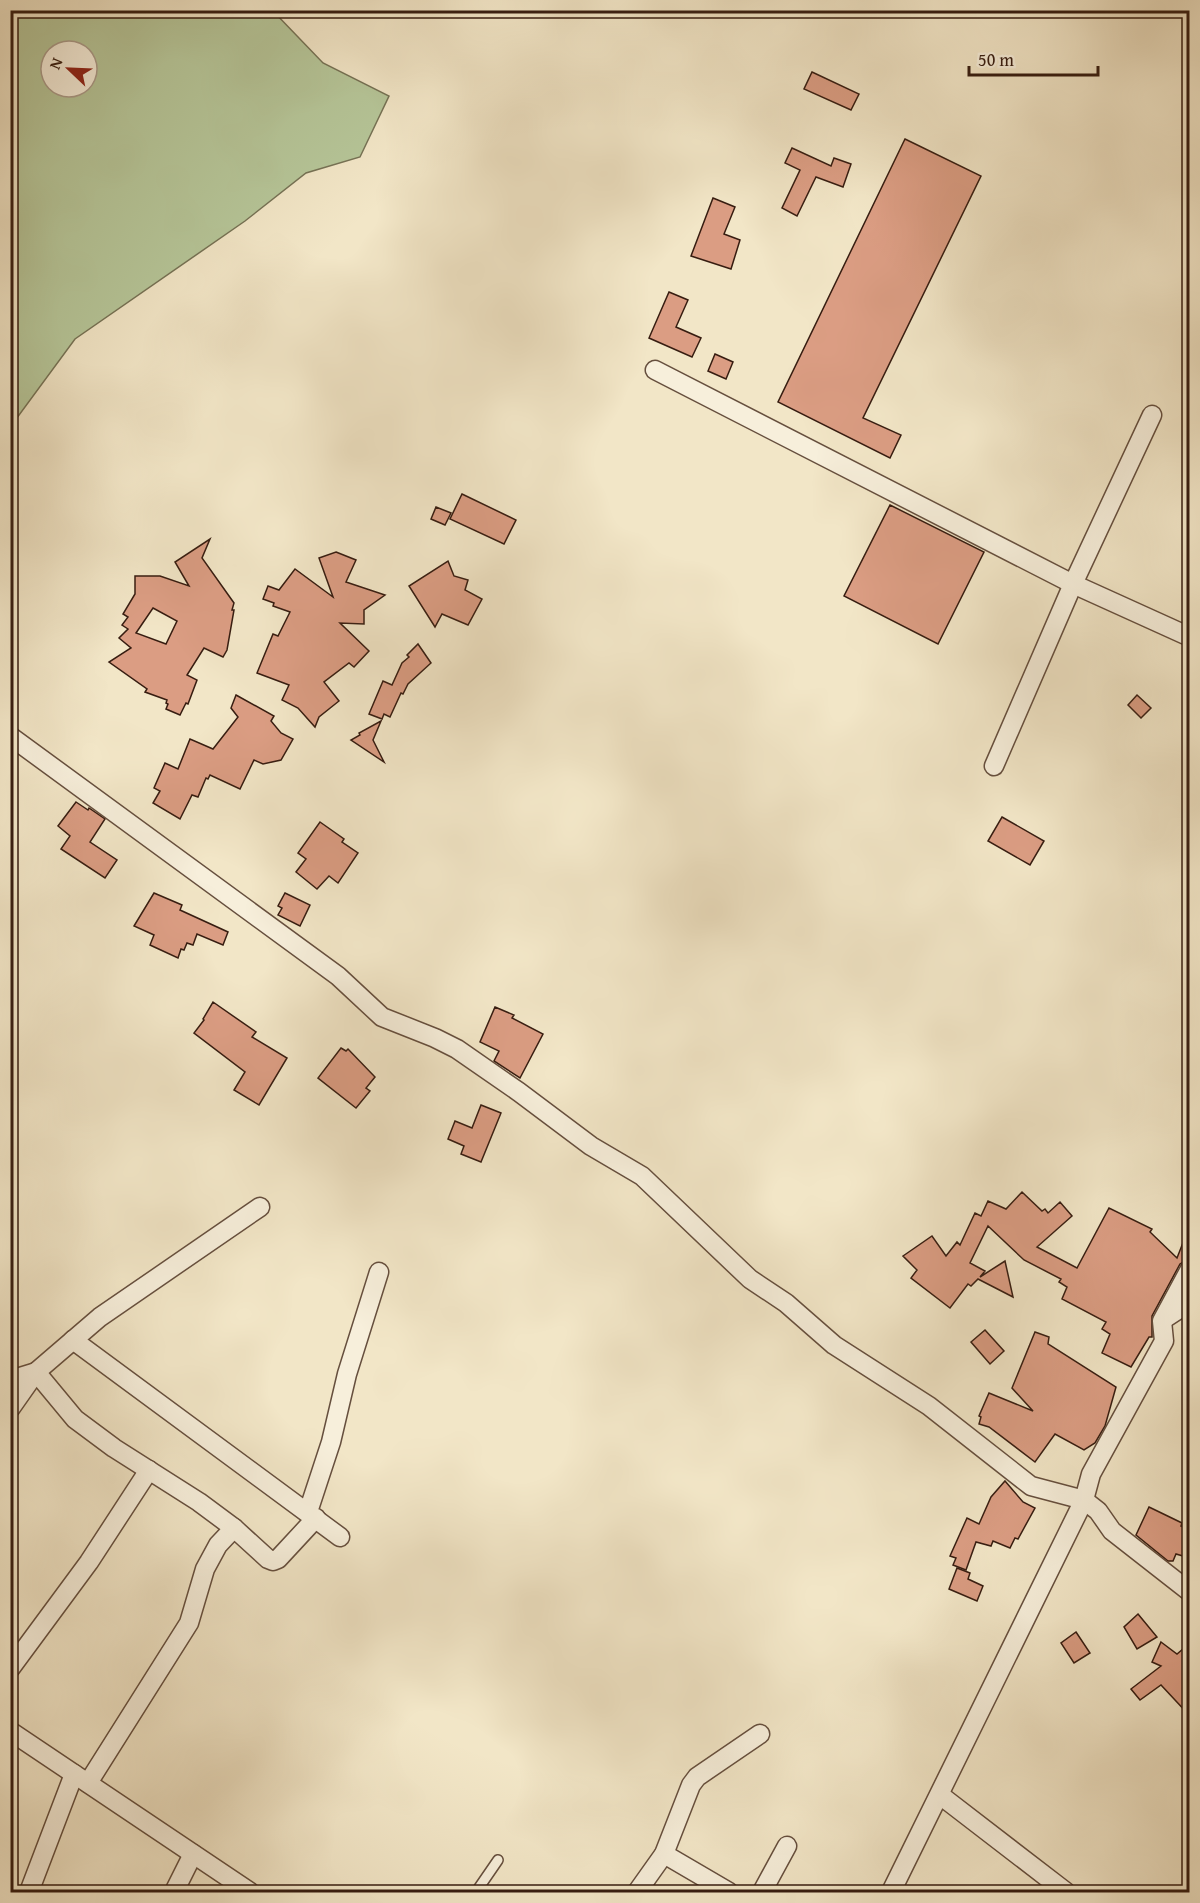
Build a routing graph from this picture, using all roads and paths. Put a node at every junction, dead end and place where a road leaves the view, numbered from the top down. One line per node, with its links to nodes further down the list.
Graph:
1 (655, 370): 3 (street)
2 (1152, 416): 3 (street)
3 (1073, 584): 4 (street); 6 (street)
4 (1190, 637)
5 (10, 736): 17 (street)
6 (994, 766)
7 (260, 1206): 12 (street)
8 (1190, 1269): 11 (street)
9 (379, 1272): 18 (street)
10 (1190, 1302): 11 (street)
11 (1162, 1321): 17 (street)
12 (73, 1340): 13 (street); 18 (street)
13 (36, 1372): 14 (street); 15 (street); 16 (street)
14 (10, 1380)
15 (10, 1409)
16 (149, 1470): 19 (street); 22 (street)
17 (1084, 1500): 21 (street); 26 (street)
18 (312, 1515): 19 (street); 20 (street)
19 (234, 1528): 25 (street)
20 (340, 1537)
21 (1190, 1592)
22 (10, 1669)
23 (10, 1731): 25 (street)
24 (760, 1734): 29 (street)
25 (81, 1779): 28 (street); 31 (street)
26 (940, 1795): 38 (street); 39 (street)
27 (787, 1846): 37 (street)
28 (193, 1854): 32 (street); 33 (street)
29 (664, 1854): 35 (street); 36 (street)
30 (498, 1860): 34 (lane)
31 (29, 1893)
32 (174, 1893)
33 (250, 1893)
34 (476, 1893)
35 (638, 1893)
36 (729, 1893)
37 (762, 1893)
38 (891, 1893)
39 (1066, 1893)

